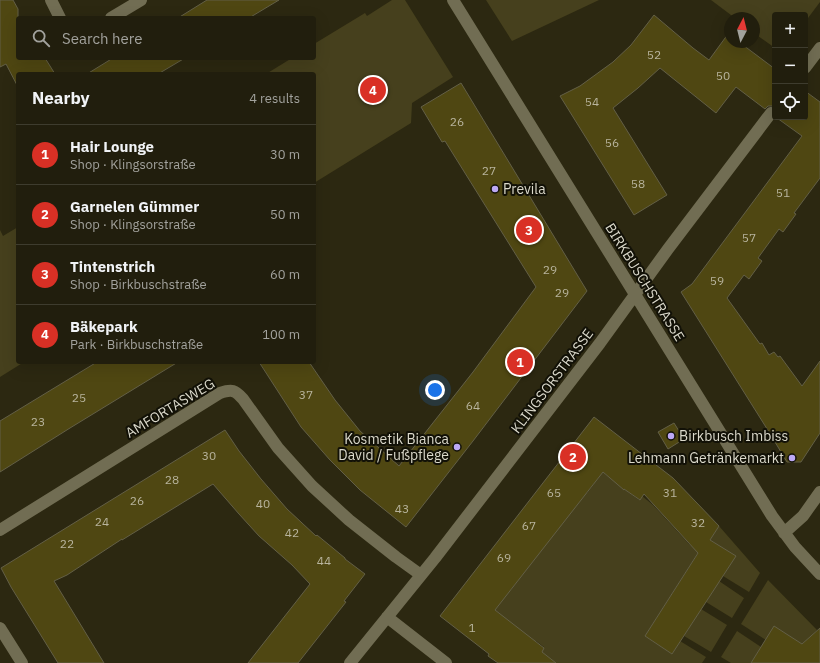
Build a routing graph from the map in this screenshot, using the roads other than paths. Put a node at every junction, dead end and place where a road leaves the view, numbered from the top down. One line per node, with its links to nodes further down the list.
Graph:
1 (51, 0): 4 (street)
2 (141, 0): 5 (street)
3 (453, 0): 9 (street, BIRKBUSCHSTRASSE)
4 (59, 16)
5 (114, 16)
6 (820, 48): 7 (street)
7 (808, 64)
8 (771, 113): 9 (street, KLINGSORSTRASSE)
9 (635, 295): 12 (street, BIRKBUSCHSTRASSE); 14 (street, KLINGSORSTRASSE)
10 (820, 492): 12 (street)
11 (0, 530): 14 (street, AMFORTASWEG)
12 (784, 533): 13 (street, BIRKBUSCHSTRASSE)
13 (820, 574)
14 (421, 575): 15 (street, KLINGSORSTRASSE)
15 (387, 617): 18 (street, KLINGSORSTRASSE); 19 (street)
16 (0, 628): 17 (street)
17 (22, 663)
18 (350, 663)
19 (446, 663)

